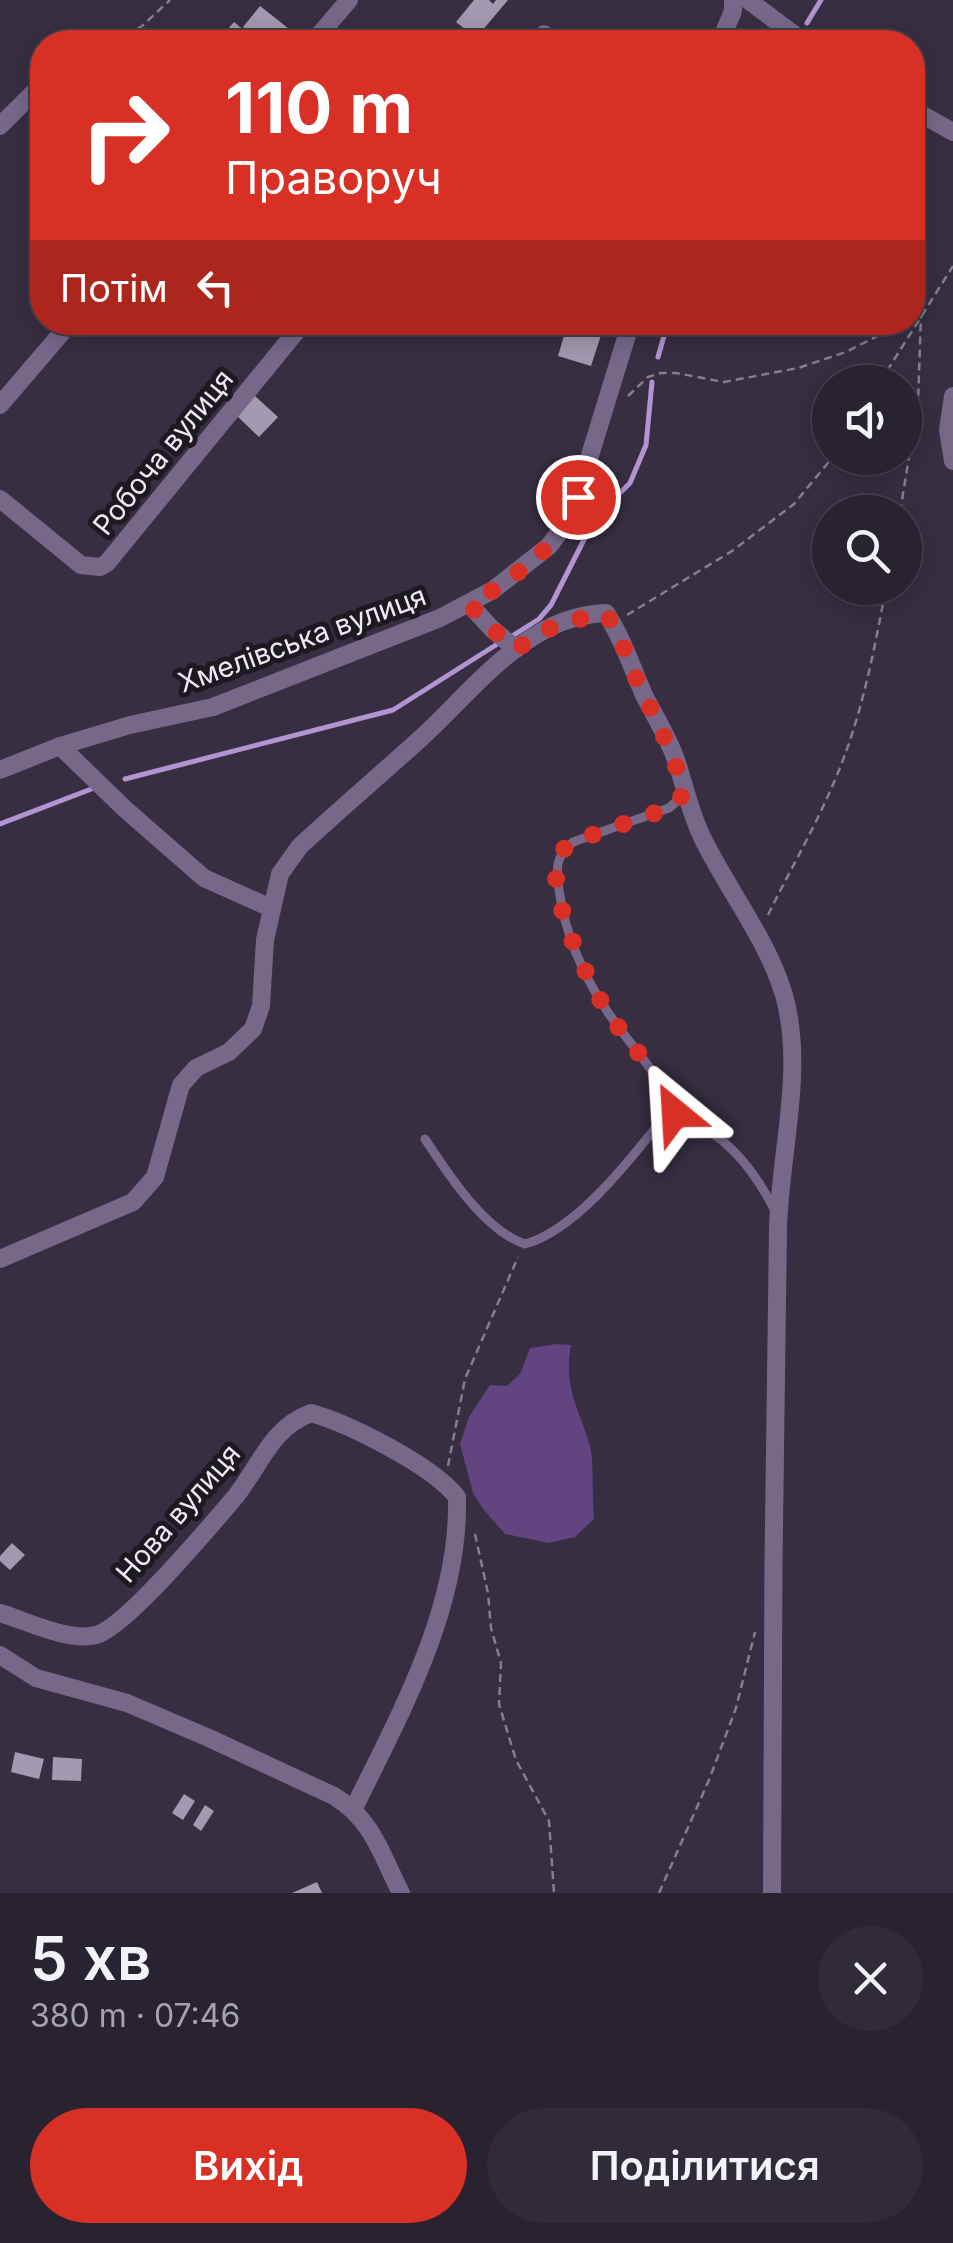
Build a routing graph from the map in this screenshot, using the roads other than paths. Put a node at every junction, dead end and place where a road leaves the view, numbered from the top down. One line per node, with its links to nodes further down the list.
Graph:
1 (349, 0): 4 (street)
2 (734, 0): 5 (street)
3 (748, 0): 6 (street)
4 (323, 30)
5 (724, 30)
6 (788, 30)
7 (30, 96): 9 (street)
8 (925, 116): 10 (street)
9 (0, 126)
10 (953, 132)
11 (60, 335): 15 (street)
12 (293, 335): 17 (street, Робоча вулиця)
13 (628, 335): 18 (street, Хмелівська вулиця)
14 (953, 396): 16 (street)
15 (0, 405)
16 (953, 461)
17 (0, 499)
18 (470, 605): 19 (street); 20 (street, Хмелівська вулиця)
19 (513, 647): 22 (street); 23 (street)
20 (60, 746): 21 (street, Хмелівська вулиця); 23 (street)
21 (0, 770)
22 (684, 794): 24 (lane); 26 (street)
23 (271, 908): 27 (street)
24 (675, 1113): 25 (lane); 26 (lane)
25 (425, 1140)
26 (778, 1218): 32 (street)
27 (0, 1259)
28 (0, 1613): 30 (street, Нова вулиця)
29 (0, 1654): 30 (street)
30 (354, 1808): 31 (street)
31 (401, 1893)
32 (772, 1893)

